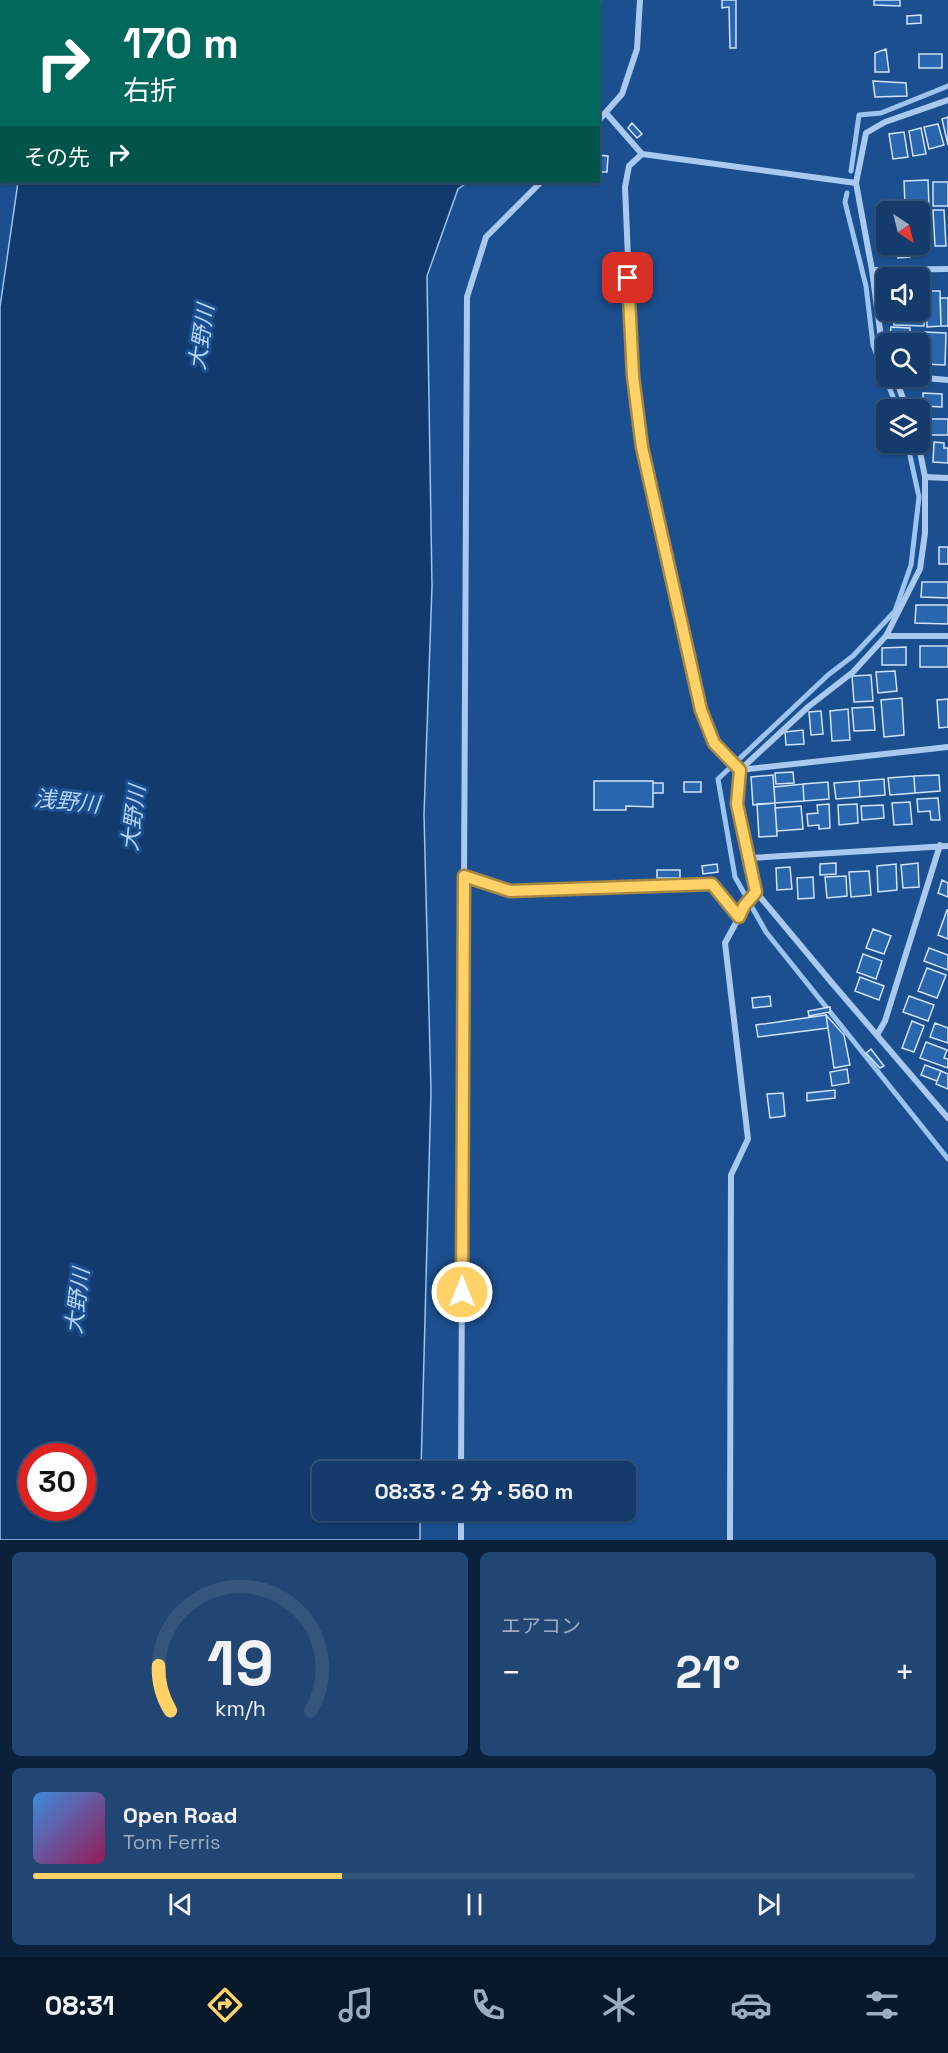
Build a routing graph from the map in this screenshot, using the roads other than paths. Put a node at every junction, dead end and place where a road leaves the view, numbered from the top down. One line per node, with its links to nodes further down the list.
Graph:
1 (640, 0): 3 (street)
2 (948, 100): 7 (street)
3 (606, 113): 4 (street); 5 (street)
4 (600, 119)
5 (642, 154): 7 (street); 19 (street)
6 (540, 183): 23 (street)
7 (856, 183): 9 (street)
8 (948, 269): 9 (street)
9 (872, 270): 10 (street)
10 (880, 333)
11 (930, 379): 12 (street)
12 (948, 380)
13 (920, 453): 14 (street)
14 (924, 477): 15 (street); 16 (street)
15 (948, 478)
16 (886, 636): 17 (street); 19 (street)
17 (948, 636)
18 (948, 747): 19 (street)
19 (739, 769): 22 (street)
20 (940, 845): 21 (street); 22 (street); 26 (street)
21 (948, 846)
22 (750, 858): 24 (street)
23 (464, 876): 25 (street); 28 (street)
24 (754, 895): 25 (street); 26 (street)
25 (739, 917): 31 (street)
26 (877, 1035): 27 (street)
27 (948, 1118)
28 (461, 1461)
29 (461, 1521): 30 (street)
30 (461, 1540)
31 (730, 1540)

